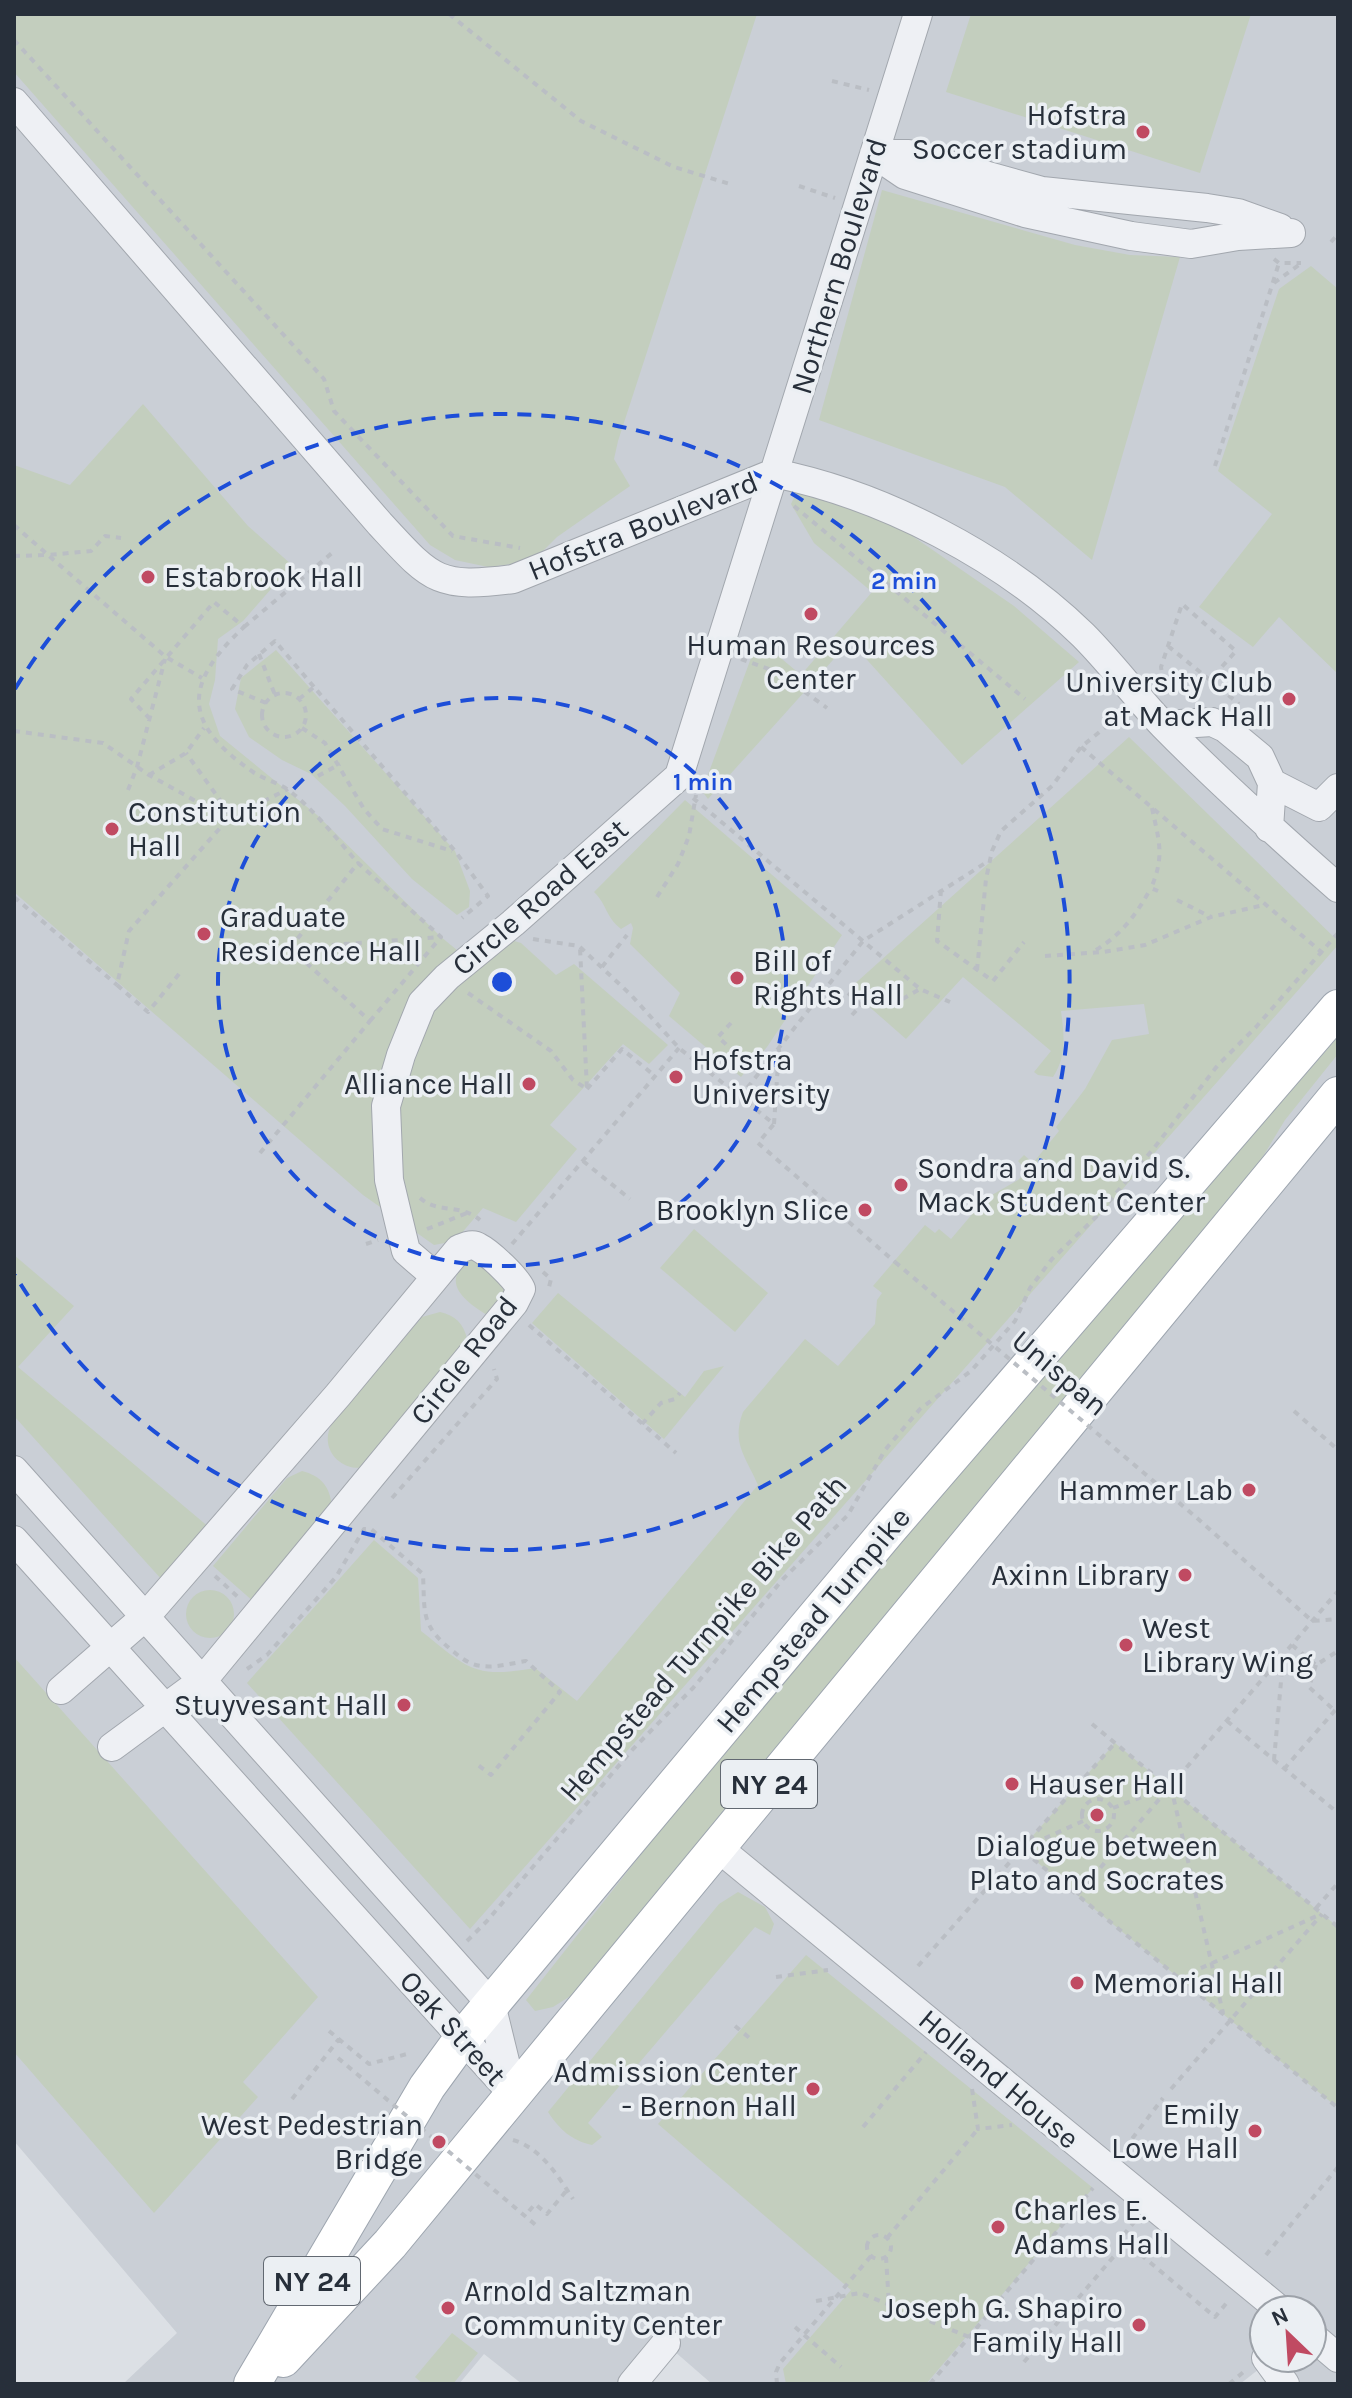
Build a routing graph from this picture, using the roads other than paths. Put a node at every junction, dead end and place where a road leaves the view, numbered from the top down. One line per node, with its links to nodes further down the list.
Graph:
1 (918, 14): 3 (street, Northern Boulevard)
2 (17, 111): 8 (street, Hofstra Boulevard)
3 (874, 154): 4 (street); 6 (street); 8 (street, Northern Boulevard)
4 (1139, 203): 5 (street); 6 (street)
5 (1207, 208): 7 (street); 7 (street)
6 (1136, 236): 7 (street)
7 (1196, 243)
8 (774, 473): 9 (street, Hofstra Boulevard); 16 (street, Circle Road East)
9 (1164, 725): 11 (street); 12 (street, Hofstra Boulevard)
10 (1335, 779): 11 (street)
11 (1272, 783): 12 (street)
12 (1269, 828): 13 (street, Hofstra Boulevard)
13 (1338, 888)
14 (1338, 1008): 26 (main road, Hempstead Turnpike / NY 24)
15 (1338, 1095): 25 (main road, NY 24)
16 (435, 1276): 19 (street, Circle Road); 21 (street, Circle Road)
17 (14, 1470): 19 (street, Oak Street)
18 (14, 1540): 20 (street, Oak Street)
19 (146, 1616): 20 (street, Circle Road); 21 (street, Oak Street)
20 (110, 1647): 22 (street, Circle Road); 23 (street, Oak Street)
21 (203, 1680): 23 (street, Circle Road); 26 (street, Oak Street)
22 (61, 1690)
23 (165, 1708): 24 (street, Circle Road); 27 (street, Oak Street)
24 (112, 1747)
25 (717, 1847): 28 (main road, NY 24); 29 (street, Holland House)
26 (491, 2004): 27 (main road, Hempstead Turnpike / NY 24); 28 (street, Oak Street)
27 (462, 2039): 28 (street, Oak Street); 31 (main road, Hempstead Turnpike / NY 24)
28 (513, 2094): 32 (main road, NY 24)
29 (1261, 2294)
30 (666, 2343): 33 (street)
31 (252, 2384)
32 (260, 2384)
33 (632, 2384)

